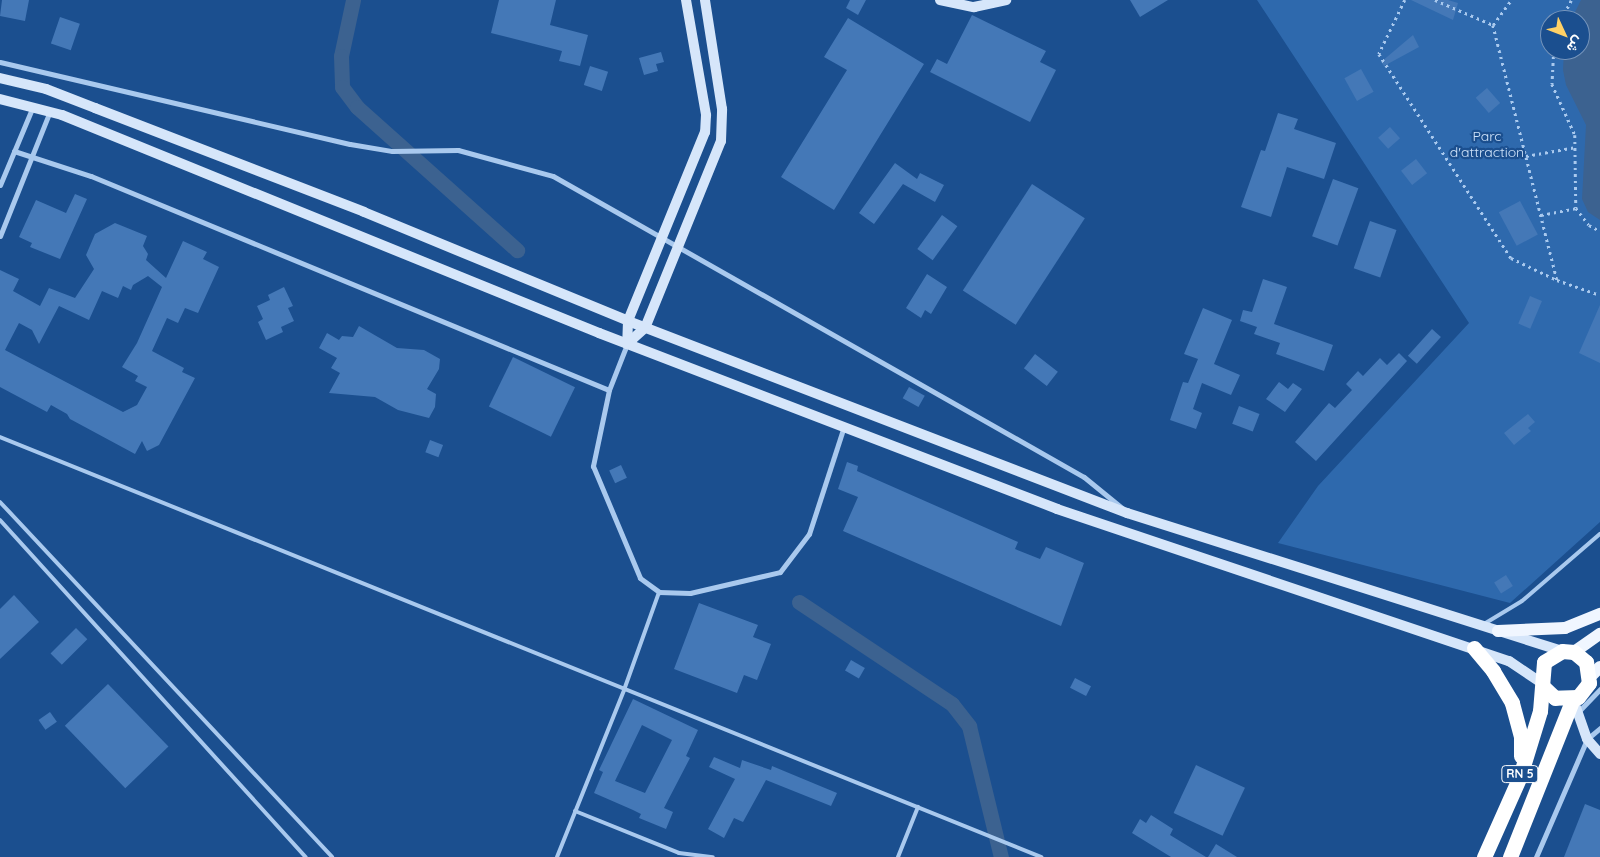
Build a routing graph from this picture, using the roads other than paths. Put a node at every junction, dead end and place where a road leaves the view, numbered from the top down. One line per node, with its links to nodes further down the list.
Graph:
1 (686, 0): 14 (main road)
2 (705, 0): 15 (main road)
3 (940, 0): 4 (main road)
4 (1006, 0)
5 (0, 62): 14 (street)
6 (0, 78): 16 (main road)
7 (0, 99): 8 (main road)
8 (33, 106): 9 (main road); 10 (street)
9 (50, 111): 11 (street); 18 (main road)
10 (14, 151): 11 (street); 12 (street)
11 (32, 157): 13 (street); 19 (street)
12 (0, 185)
13 (0, 236)
14 (662, 239): 15 (street); 16 (main road)
15 (677, 248): 17 (main road); 23 (street)
16 (628, 322): 17 (main road); 18 (main road)
17 (645, 328): 18 (main road); 23 (main road)
18 (627, 344): 19 (street); 20 (main road)
19 (609, 390): 26 (street)
20 (844, 426): 26 (street); 31 (main road)
21 (0, 437): 35 (lane)
22 (0, 502): 45 (lane)
23 (1127, 513): 28 (main road)
24 (0, 520): 44 (lane)
25 (1600, 534): 28 (lane)
26 (659, 592): 35 (lane)
27 (1600, 614): 29 (main road)
28 (1481, 626): 29 (main road)
29 (1498, 631): 32 (main road)
30 (1600, 634): 32 (main road)
31 (1474, 648): 34 (main road); 40 (highway)
32 (1568, 651): 33 (highway); 34 (highway)
33 (1597, 678): 36 (highway)
34 (1542, 685): 36 (highway); 40 (highway, RN 5)
35 (624, 690): 41 (lane); 42 (lane)
36 (1575, 706): 38 (main road); 51 (highway, RN 5)
37 (1600, 728): 38 (street)
38 (1587, 739): 39 (main road); 52 (street)
39 (1600, 754)
40 (1520, 776): 50 (highway, RN 5)
41 (918, 807): 48 (lane); 49 (lane)
42 (575, 811): 43 (lane); 46 (lane)
43 (693, 855): 47 (lane)
44 (306, 857)
45 (332, 857)
46 (557, 857)
47 (713, 857)
48 (898, 857)
49 (1041, 857)
50 (1484, 857)
51 (1510, 857)
52 (1536, 857)

